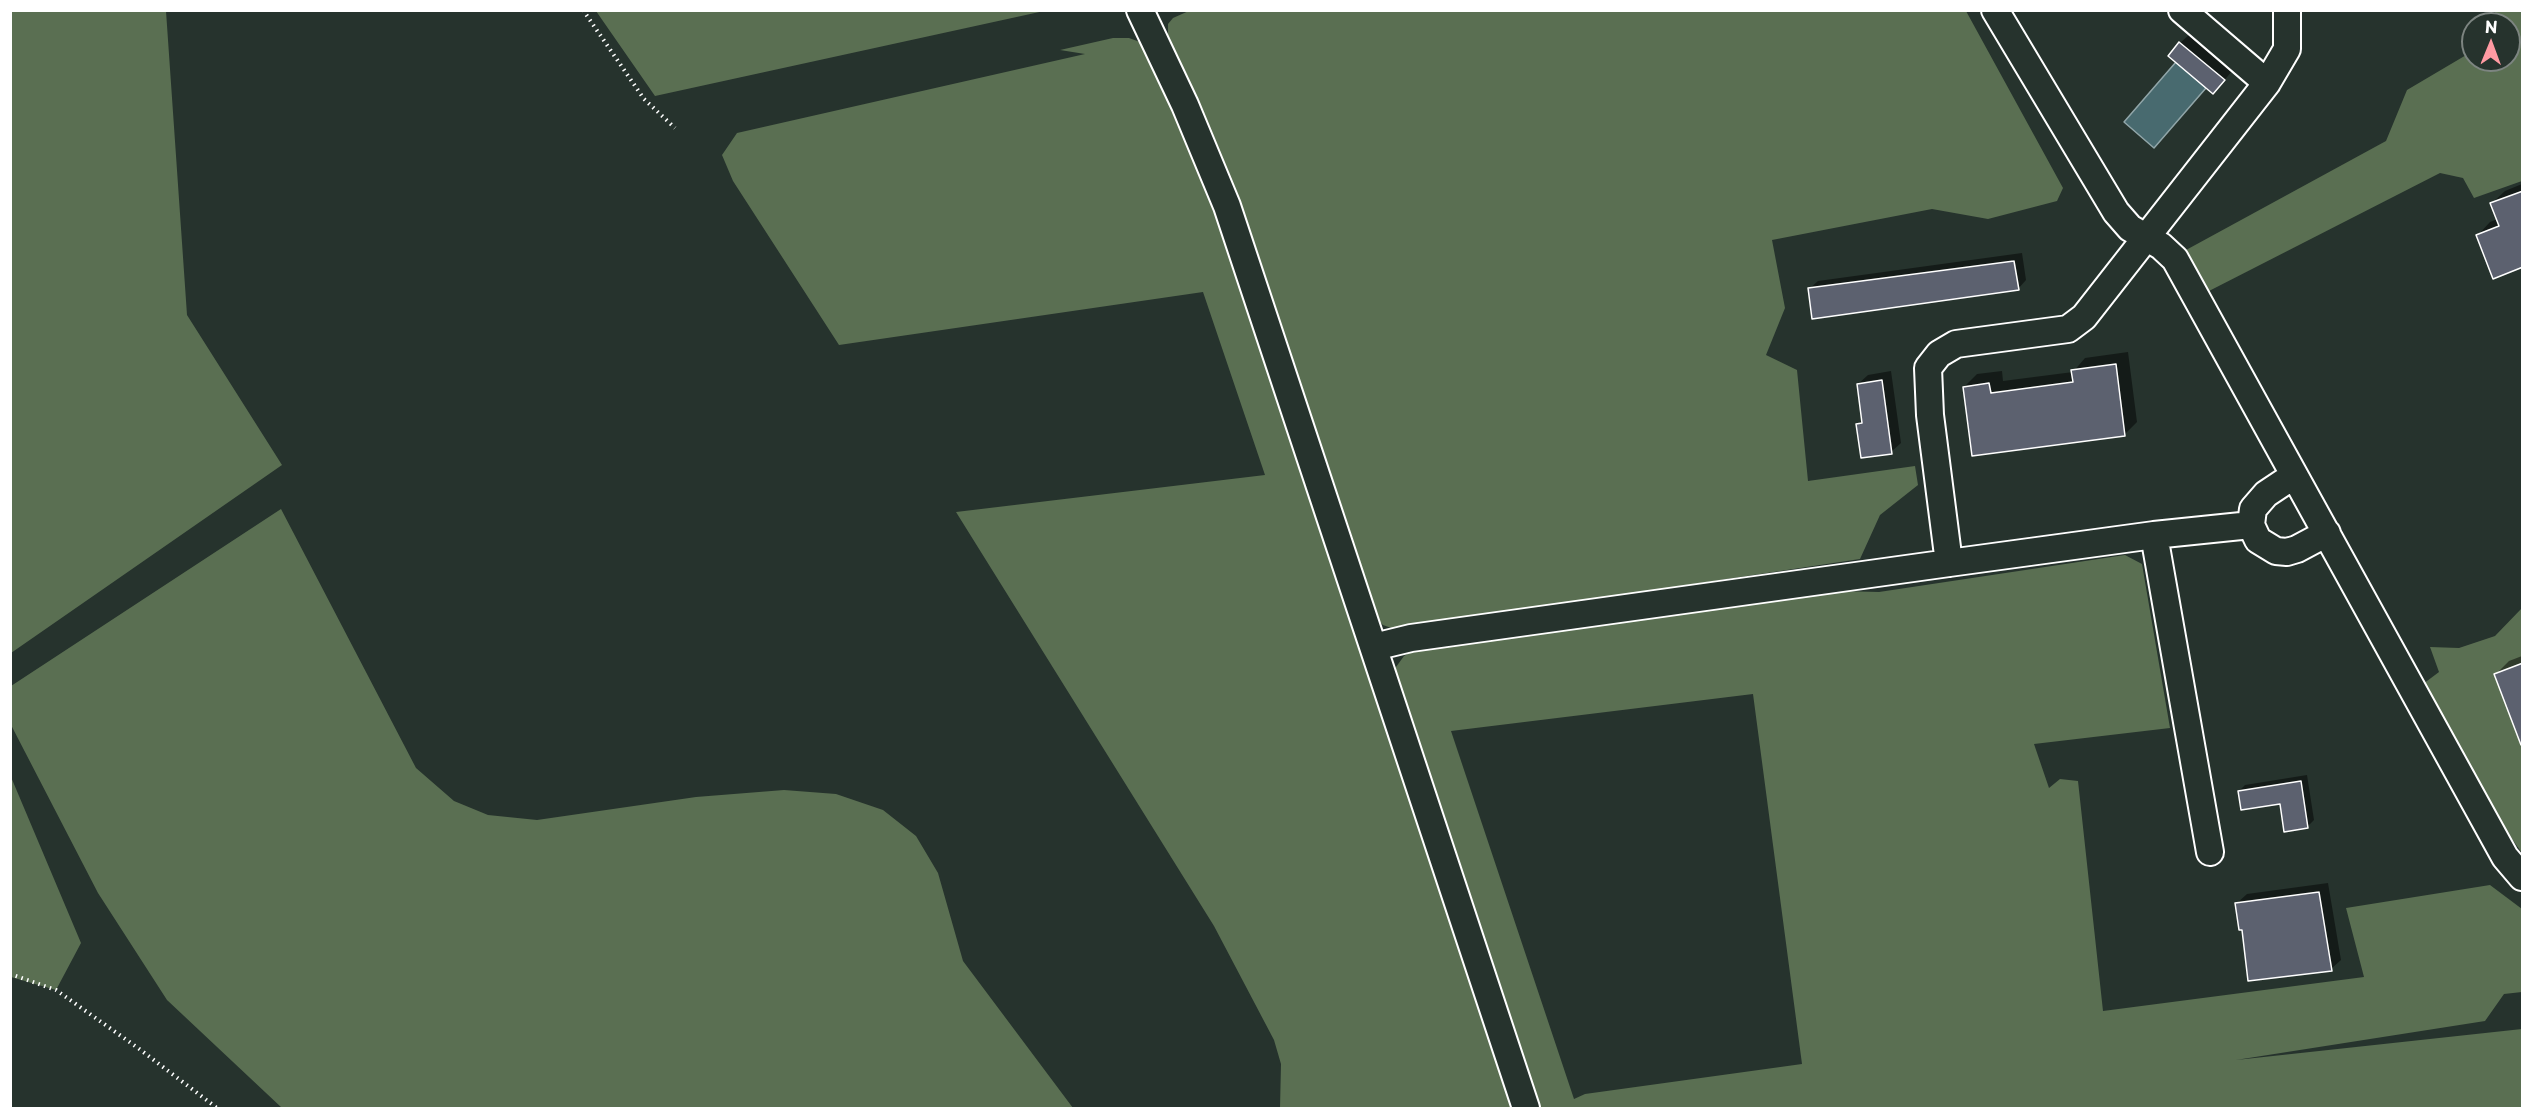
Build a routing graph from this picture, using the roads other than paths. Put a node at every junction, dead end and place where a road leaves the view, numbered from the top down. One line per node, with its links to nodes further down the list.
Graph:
1 (1140, 10): 12 (street)
2 (1995, 10): 6 (street)
3 (2182, 10): 5 (street)
4 (2287, 10): 5 (street)
5 (2267, 83): 6 (street)
6 (2147, 239): 7 (street); 11 (street)
7 (2293, 476): 8 (street); 9 (street)
8 (2252, 525): 9 (street); 10 (street)
9 (2327, 533): 14 (street)
10 (2154, 535): 11 (street); 13 (street)
11 (1949, 563): 12 (street)
12 (1374, 647): 15 (street)
13 (2210, 852)
14 (2523, 877)
15 (1526, 1108)

